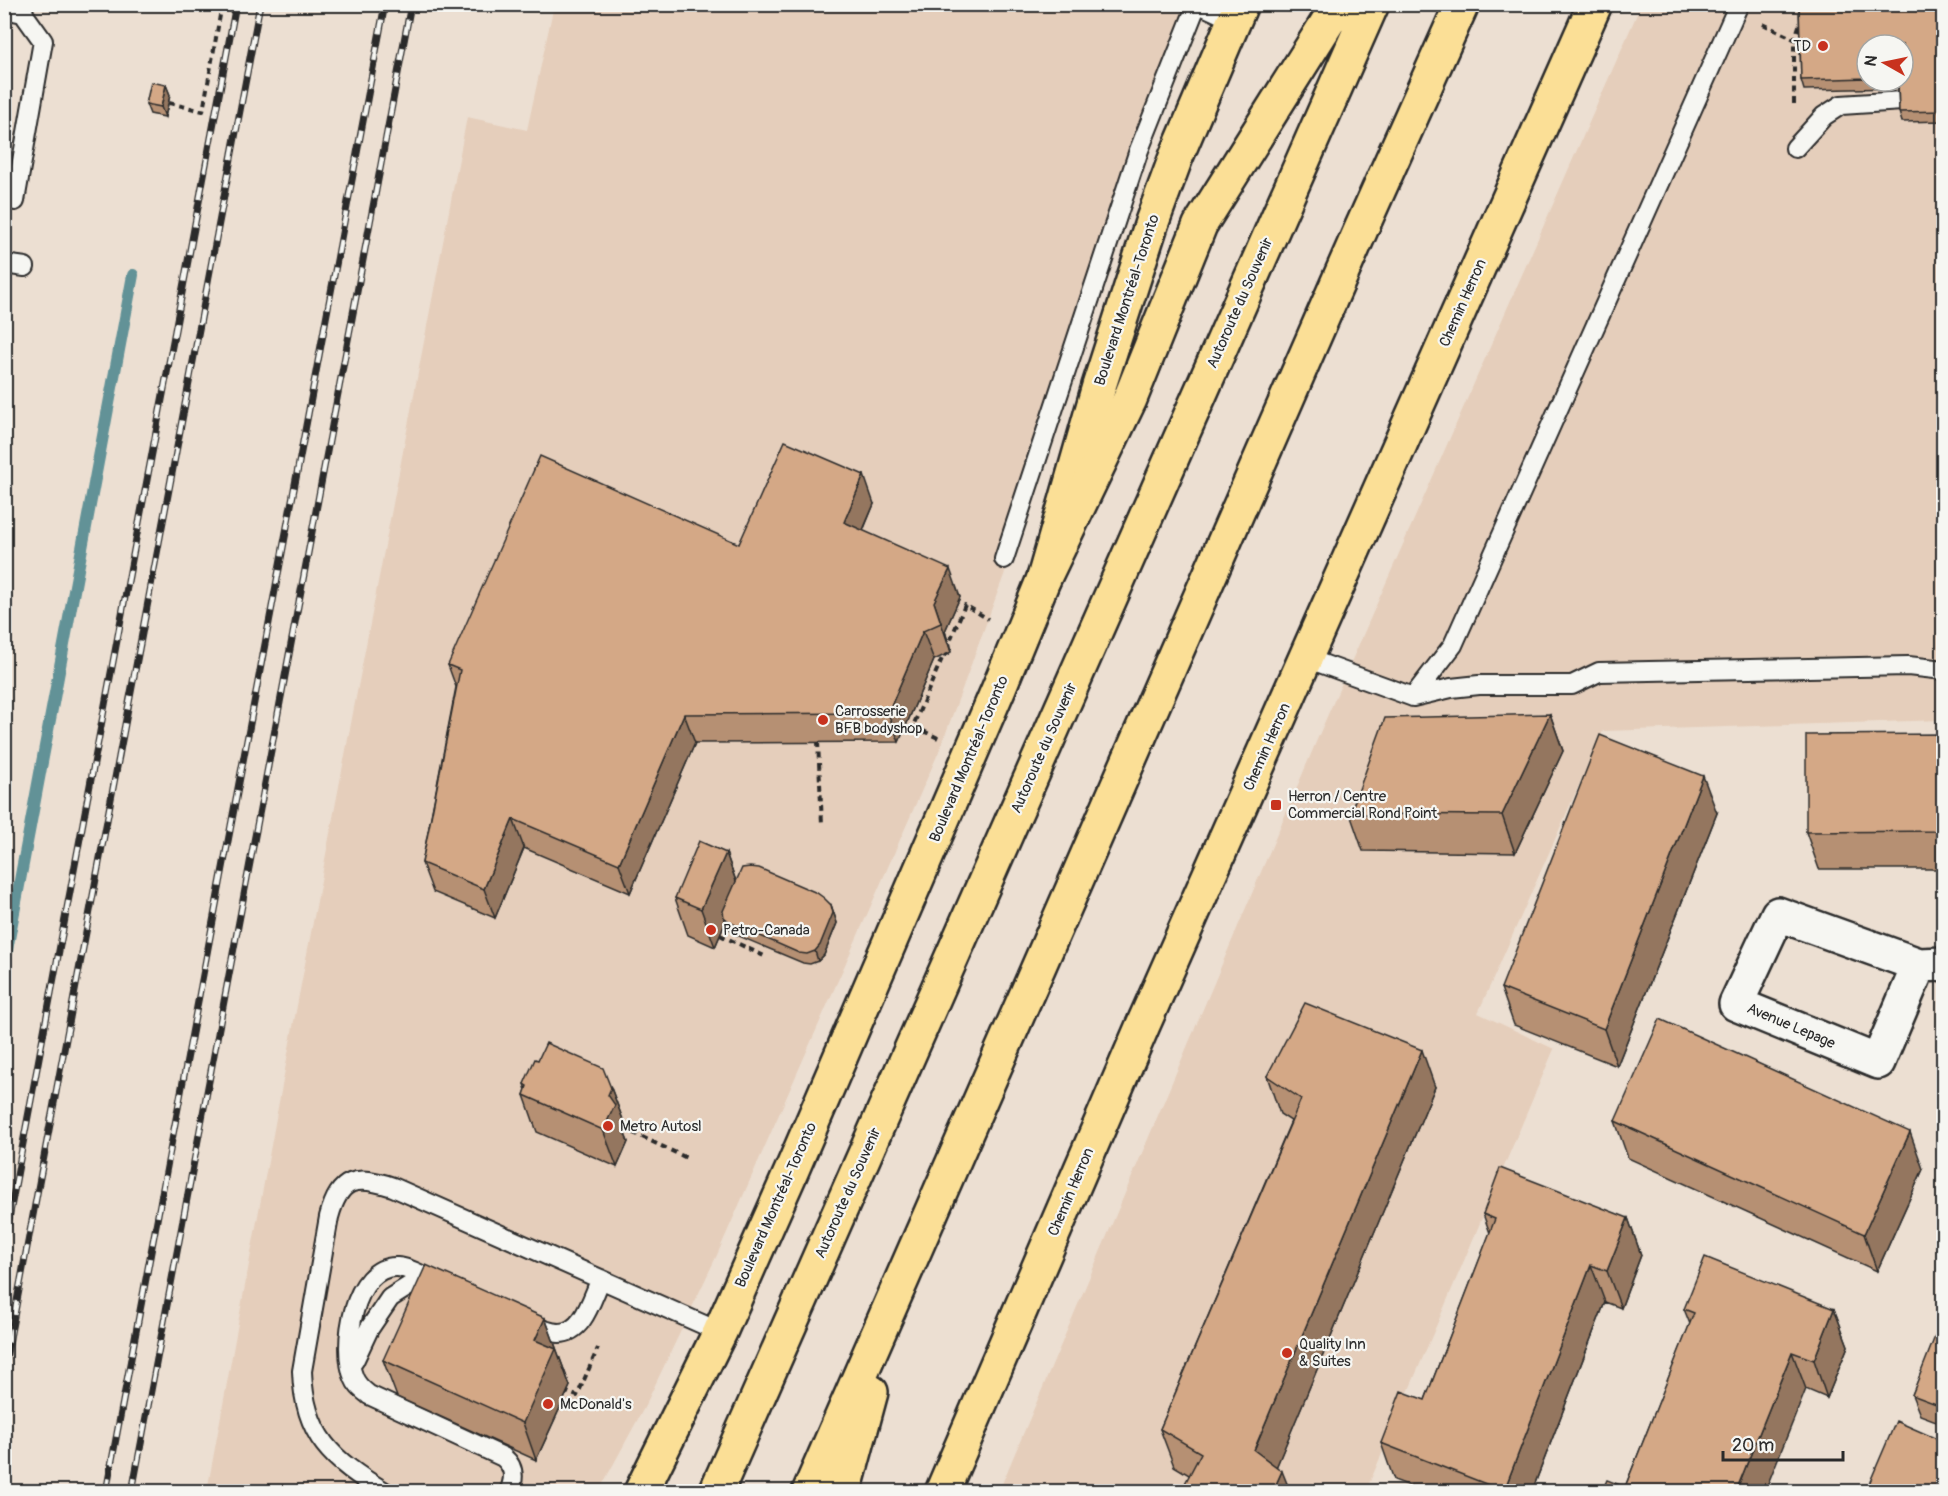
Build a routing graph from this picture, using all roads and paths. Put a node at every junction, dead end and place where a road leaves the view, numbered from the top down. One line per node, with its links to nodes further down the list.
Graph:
1 (222, 4): 16 (path)
2 (1198, 4): 10 (lane); 22 (lane)
3 (1339, 4): 23 (main road)
4 (1372, 4): 50 (main road, Autoroute du Souvenir)
5 (1462, 4): 40 (main road)
6 (1594, 4): 27 (main road, Chemin Herron)
7 (1738, 4): 29 (lane)
8 (4, 9): 9 (lane)
9 (23, 9): 19 (lane)
10 (1238, 12): 23 (main road, Boulevard Montréal-Toronto)
11 (1802, 17): 13 (path)
12 (1760, 23): 13 (path)
13 (1794, 40): 14 (path); 17 (path)
14 (1803, 43)
15 (1902, 101): 18 (lane)
16 (169, 103)
17 (1794, 114)
18 (1795, 148)
19 (4, 199)
20 (4, 264): 21 (lane)
21 (25, 267)
22 (1004, 559)
23 (1044, 578): 43 (main road, Boulevard Montréal-Toronto)
24 (960, 597): 25 (path)
25 (965, 605): 26 (path); 30 (path)
26 (994, 622)
27 (1306, 658): 29 (lane); 53 (main road, Chemin Herron)
28 (1944, 670): 29 (lane)
29 (1413, 697)
30 (939, 738)
31 (818, 742): 32 (path)
32 (822, 824)
33 (720, 936): 34 (path)
34 (764, 956)
35 (1931, 965): 35 (street, Avenue Lepage)
36 (623, 1128): 37 (path)
37 (688, 1159)
38 (423, 1277): 41 (lane); 45 (lane); 45 (lane)
39 (601, 1279): 42 (lane); 43 (lane); 47 (lane)
40 (899, 1289): 51 (main road); 52 (main road)
41 (462, 1295)
42 (506, 1314)
43 (720, 1332): 49 (main road, Boulevard Montréal-Toronto)
44 (599, 1345): 46 (path)
45 (351, 1369): 48 (lane)
46 (563, 1401)
47 (385, 1491)
48 (509, 1491)
49 (641, 1491)
50 (716, 1491)
51 (809, 1491)
52 (844, 1491)
53 (942, 1491)

